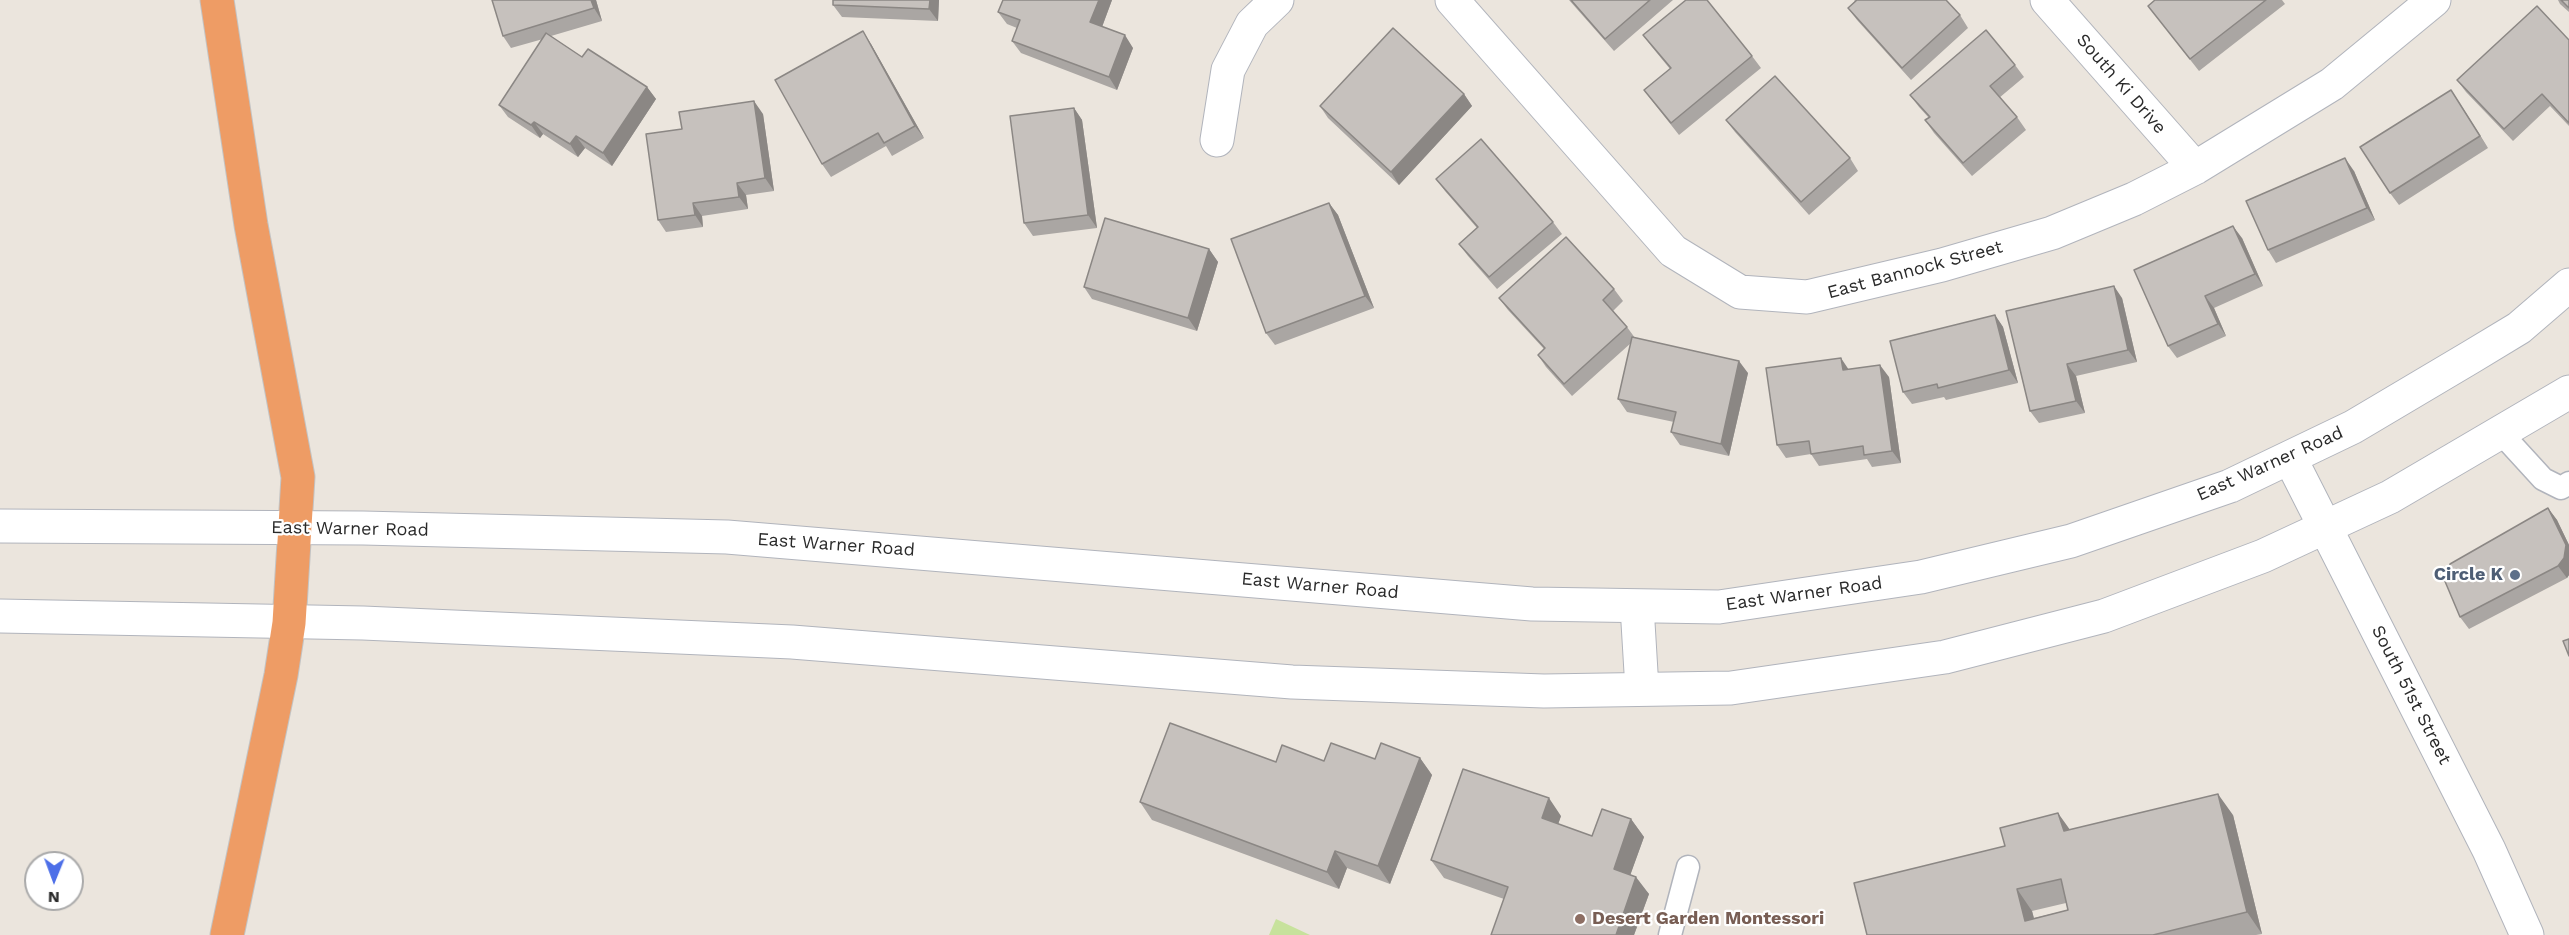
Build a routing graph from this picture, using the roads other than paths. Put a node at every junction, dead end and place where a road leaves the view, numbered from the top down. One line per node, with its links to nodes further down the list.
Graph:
1 (217, 0): 14 (highway)
2 (1277, 0): 6 (main road)
3 (1452, 0): 7 (main road, East Bannock Street)
4 (2048, 0): 7 (main road, South Ki Drive)
5 (2434, 0): 7 (main road, East Bannock Street)
6 (1217, 140)
7 (2195, 168)
8 (2569, 285): 11 (main road, East Warner Road)
9 (2568, 396): 10 (main road)
10 (2500, 432): 12 (lane); 15 (main road)
11 (2290, 458): 15 (main road, South 51st Street); 16 (main road, East Warner Road)
12 (2569, 483)
13 (0, 526): 14 (main road, East Warner Road)
14 (296, 527): 16 (main road, East Warner Road); 18 (highway)
15 (2326, 527): 19 (main road); 23 (main road, South 51st Street)
16 (1637, 606): 19 (main road)
17 (0, 616): 18 (main road)
18 (290, 622): 19 (main road); 21 (highway)
19 (1642, 689)
20 (1688, 867): 22 (lane)
21 (227, 935)
22 (1670, 935)
23 (2527, 935)

